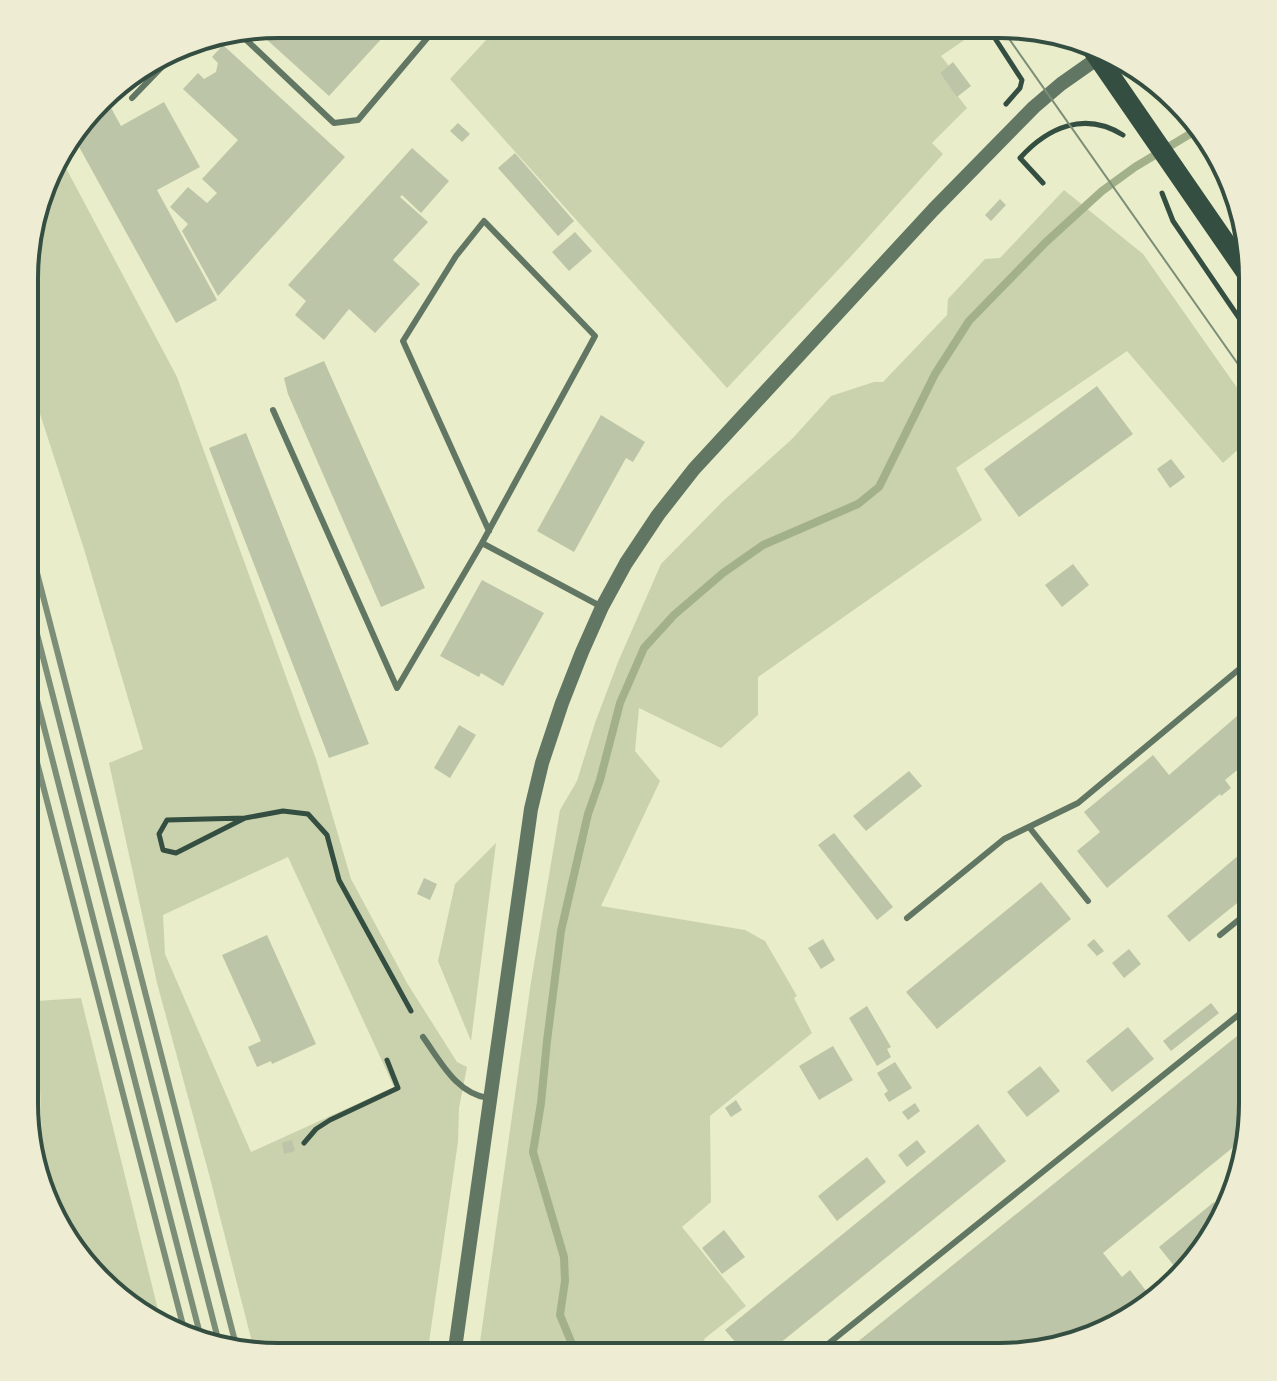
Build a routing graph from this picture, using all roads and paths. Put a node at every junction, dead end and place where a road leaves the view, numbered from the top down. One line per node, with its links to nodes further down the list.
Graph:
1 (997, 38): 8 (path)
2 (427, 39): 3 (lane)
3 (247, 41)
4 (1092, 58): 17 (street)
5 (1107, 64): 12 (main road)
6 (161, 69): 7 (lane)
7 (132, 98)
8 (1006, 104)
9 (1127, 139): 11 (path)
10 (1157, 182): 13 (path)
11 (1043, 183)
12 (1238, 261)
13 (1238, 316)
14 (273, 410): 16 (lane)
15 (489, 531): 15 (lane); 16 (lane)
16 (482, 543): 17 (lane)
17 (602, 607): 29 (street)
18 (1238, 670): 20 (lane)
19 (245, 818): 19 (path); 25 (path)
20 (1029, 827): 21 (lane); 22 (lane)
21 (1088, 901)
22 (907, 918)
23 (1238, 920): 24 (lane)
24 (1220, 935)
25 (411, 1011)
26 (1238, 1015): 32 (lane)
27 (423, 1037): 29 (lane)
28 (387, 1060): 30 (path)
29 (490, 1098): 31 (street)
30 (304, 1143)
31 (456, 1342)
32 (830, 1342)

